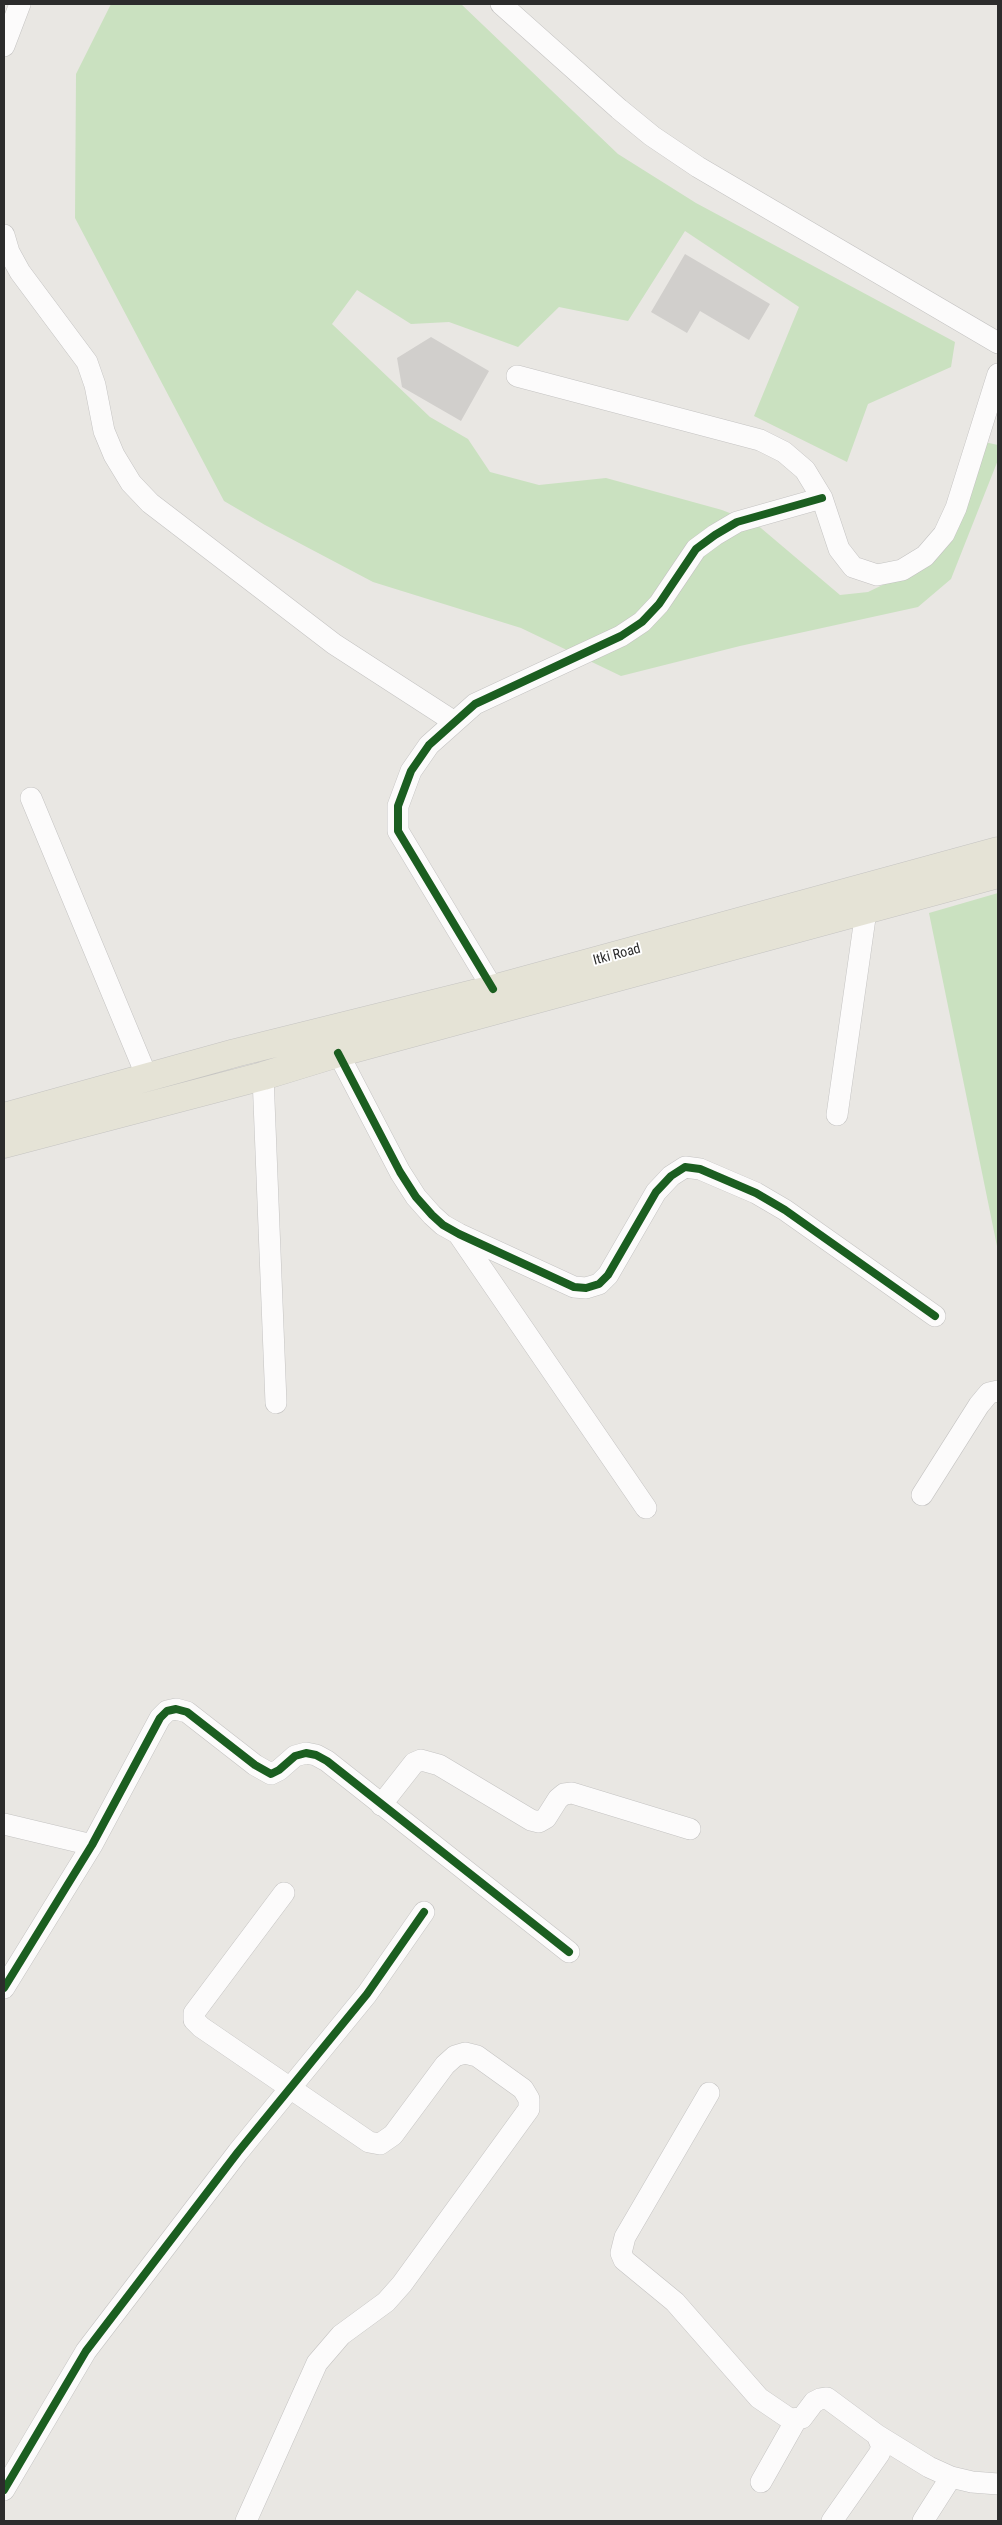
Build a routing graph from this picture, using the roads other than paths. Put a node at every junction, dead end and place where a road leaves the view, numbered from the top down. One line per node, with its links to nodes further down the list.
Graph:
1 (20, 4): 3 (street)
2 (500, 4): 5 (street)
3 (4, 46)
4 (4, 235): 9 (street)
5 (998, 343)
6 (998, 374): 8 (street)
7 (517, 376): 8 (street)
8 (822, 498): 9 (street)
9 (453, 721): 14 (street)
10 (31, 798): 16 (street)
11 (998, 850): 14 (main road, Itki Road)
12 (998, 874): 13 (main road)
13 (866, 911): 15 (main road); 18 (street)
14 (493, 988): 16 (main road, Itki Road)
15 (338, 1053): 17 (main road); 21 (street)
16 (159, 1074): 19 (main road, Itki Road)
17 (250, 1078): 20 (main road); 24 (street)
18 (837, 1115)
19 (4, 1117)
20 (4, 1144)
21 (459, 1234): 22 (street); 26 (street)
22 (935, 1316)
23 (998, 1391): 25 (street)
24 (276, 1402)
25 (922, 1495)
26 (646, 1508)
27 (381, 1805): 29 (street); 30 (street); 33 (street)
28 (4, 1824): 30 (street)
29 (690, 1829)
30 (92, 1845): 34 (street)
31 (284, 1892): 35 (street)
32 (424, 1912): 35 (street)
33 (569, 1952)
34 (4, 1988)
35 (290, 2089): 42 (street); 43 (street)
36 (709, 2093): 37 (street)
37 (796, 2420): 38 (street); 40 (street)
38 (877, 2435): 39 (street); 44 (street)
39 (952, 2477): 41 (street); 45 (street)
40 (761, 2482)
41 (998, 2484)
42 (4, 2490)
43 (246, 2521)
44 (832, 2521)
45 (923, 2521)

